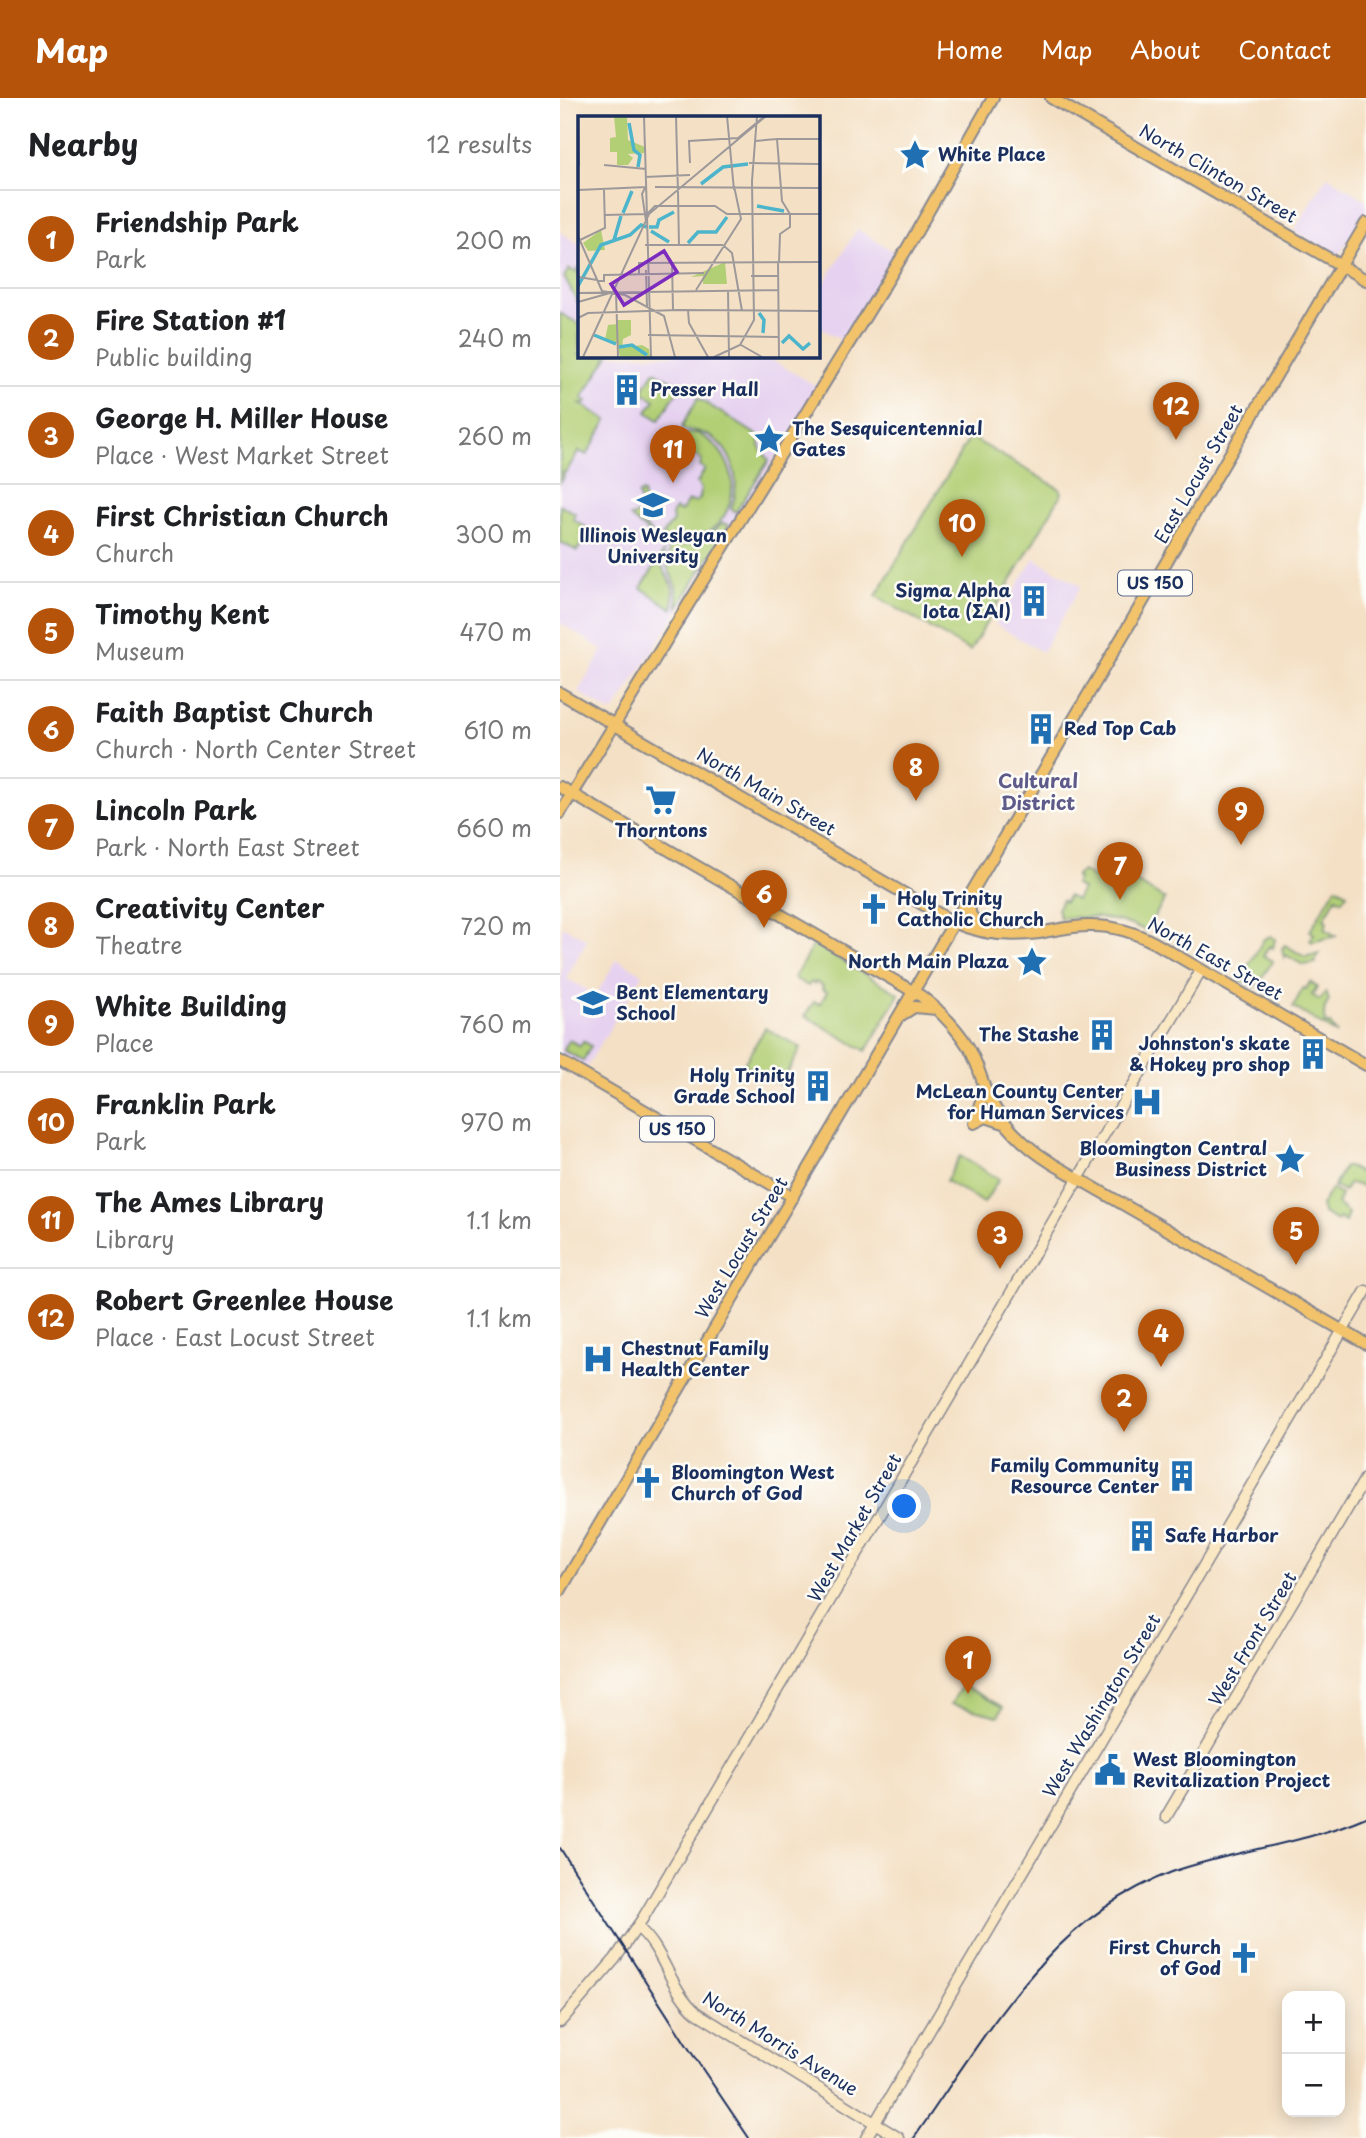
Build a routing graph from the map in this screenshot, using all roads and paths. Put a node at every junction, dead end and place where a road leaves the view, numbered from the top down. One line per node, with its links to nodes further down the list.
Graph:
1 (993, 98): 7 (main road)
2 (1051, 98): 4 (main road, North Clinton Street)
3 (1366, 223): 4 (main road, East Locust Street)
4 (1341, 266): 5 (main road, North Clinton Street); 11 (main road, East Locust Street / US 150)
5 (1366, 280)
6 (560, 693): 7 (main road, North Main Street)
7 (613, 724): 9 (main road); 12 (main road, North Main Street)
8 (560, 787): 9 (main road)
9 (571, 794): 10 (main road); 15 (main road)
10 (560, 813)
11 (967, 898): 12 (main road, East Locust Street / US 150); 13 (main road)
12 (954, 922): 13 (main road, North East Street); 15 (main road, West Locust Street / US 150)
13 (989, 933): 14 (main road, North East Street)
14 (1201, 970): 19 (main road, North East Street); 22 (street, West Market Street)
15 (913, 991): 16 (main road); 17 (main road, West Locust Street / US 150)
16 (938, 1009): 17 (main road); 20 (main road)
17 (898, 1018): 23 (main road, West Locust Street / US 150)
18 (560, 1061): 23 (main road, US 150)
19 (1366, 1065)
20 (985, 1088): 21 (main road); 21 (main road)
21 (1005, 1123): 22 (main road)
22 (1079, 1178): 25 (main road); 30 (street, West Market Street)
23 (793, 1197): 28 (main road, West Locust Street / US 150)
24 (1366, 1291): 25 (street, West Washington Street)
25 (1343, 1331): 26 (main road); 32 (street, West Washington Street)
26 (1366, 1344)
27 (1366, 1477): 29 (street, West Front Street)
28 (560, 1591)
29 (1166, 1817)
30 (637, 1927): 31 (street, West Market Street); 32 (street, North Morris Avenue)
31 (560, 2022)
32 (875, 2123): 33 (street, West Washington Street); 34 (street, North Morris Avenue)
33 (866, 2138)
34 (899, 2138)

